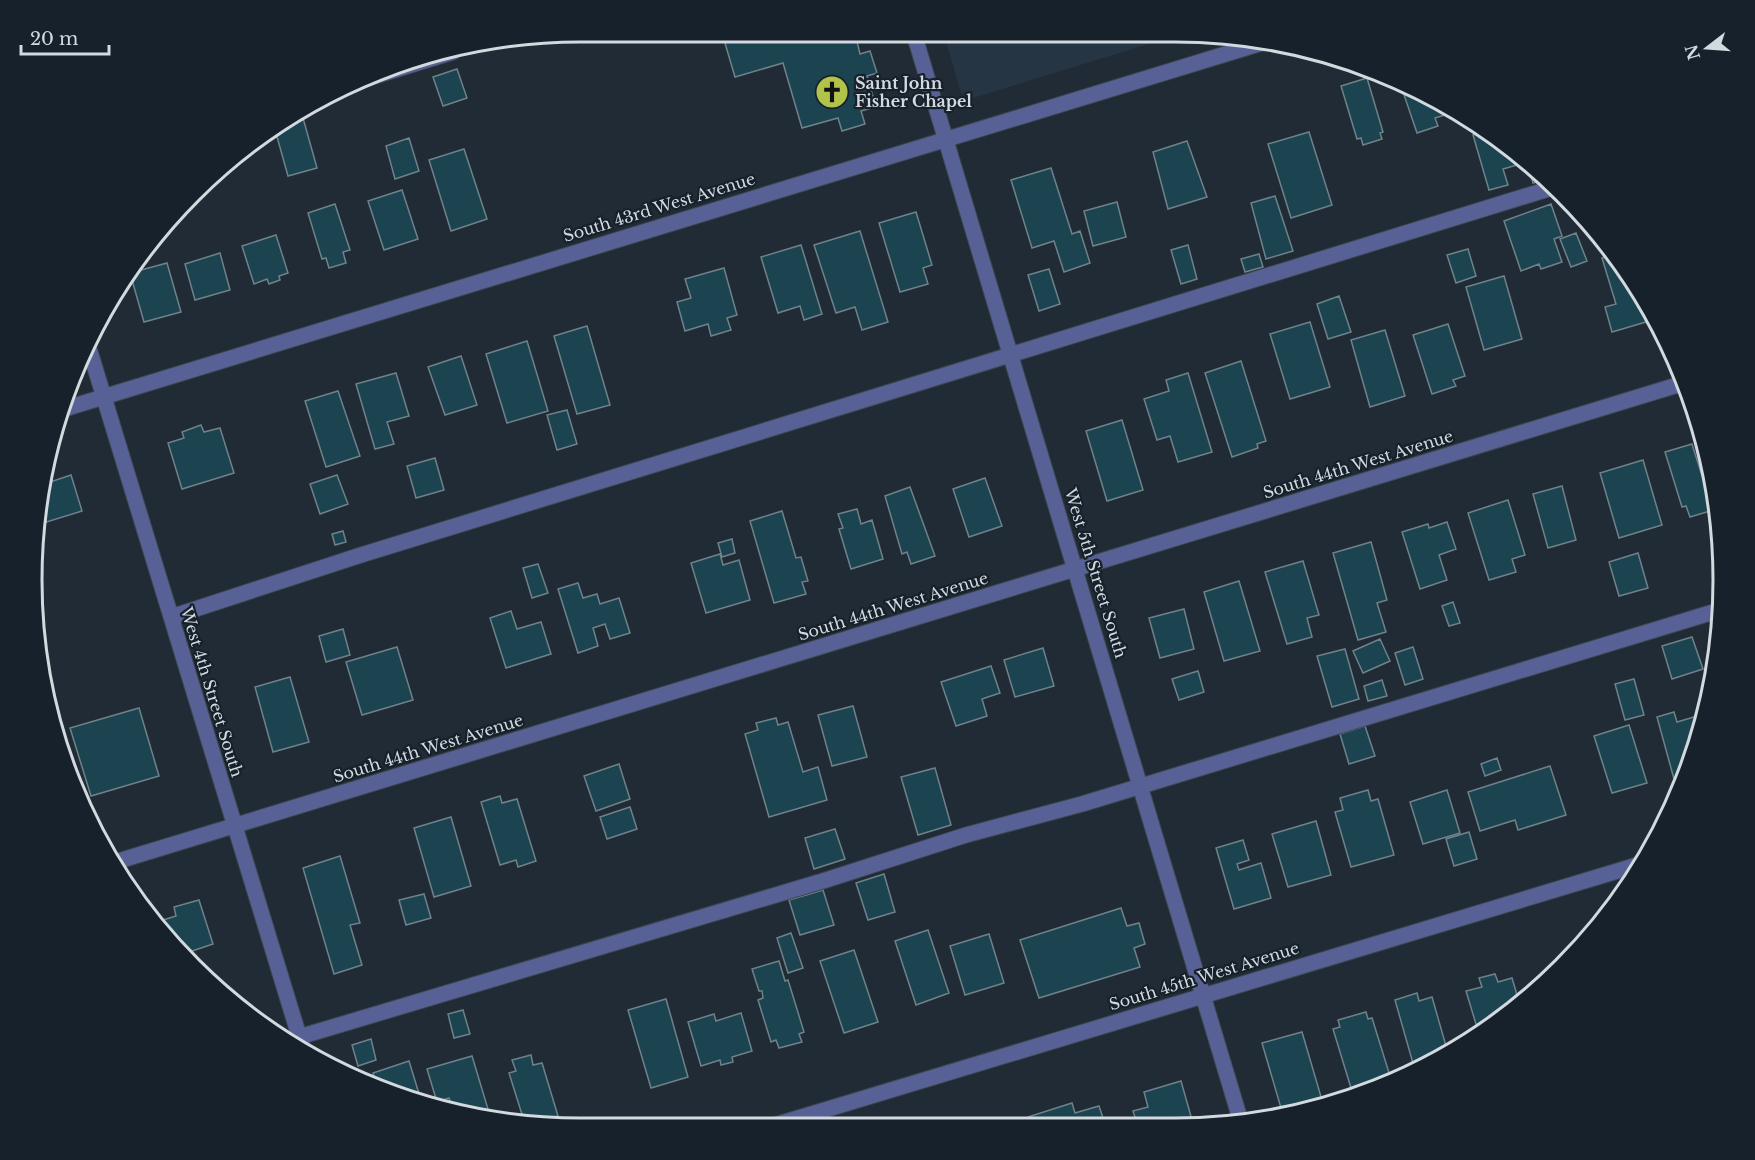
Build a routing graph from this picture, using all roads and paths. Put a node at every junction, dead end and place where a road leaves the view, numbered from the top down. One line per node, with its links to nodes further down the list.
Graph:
1 (916, 42): 3 (street, West 5th Street South)
2 (1247, 47): 3 (street, South 43rd West Avenue)
3 (945, 138): 6 (street, West 5th Street South); 8 (street, South 43rd West Avenue)
4 (1545, 190): 6 (street)
5 (91, 355): 8 (street, West 4th Street South)
6 (1012, 356): 10 (street, West 5th Street South); 12 (street)
7 (1676, 385): 10 (street, South 44th West Avenue)
8 (104, 397): 9 (street, South 43rd West Avenue); 12 (street, West 4th Street South)
9 (71, 407)
10 (1076, 569): 13 (street, West 5th Street South); 14 (street, South 44th West Avenue)
11 (1712, 612): 13 (street)
12 (171, 617): 14 (street, West 4th Street South)
13 (1140, 786): 17 (street, West 5th Street South); 19 (street)
14 (234, 826): 15 (street, South 44th West Avenue); 18 (street, West 4th Street South)
15 (121, 860)
16 (1629, 867): 17 (street, South 45th West Avenue)
17 (1203, 996): 20 (street, West 5th Street South); 21 (street, South 45th West Avenue)
18 (300, 1039)
19 (304, 1042)
20 (1239, 1114)
21 (798, 1118)

